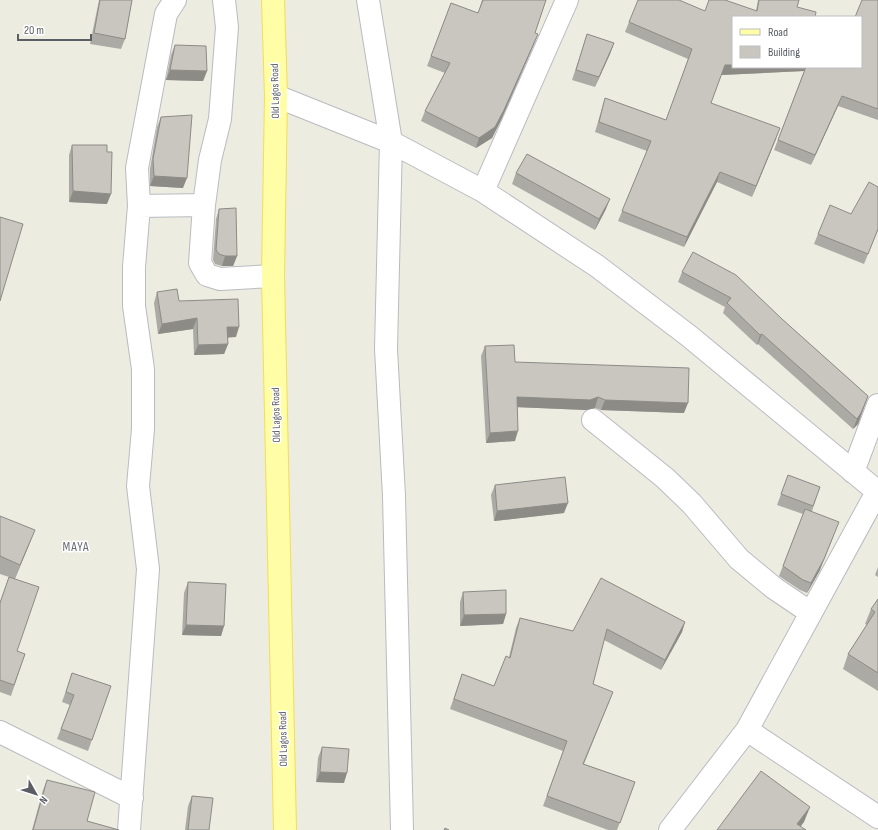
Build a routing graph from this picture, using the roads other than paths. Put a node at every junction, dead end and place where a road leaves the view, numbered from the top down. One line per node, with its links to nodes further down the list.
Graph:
1 (175, 0): 10 (street)
2 (224, 0): 9 (street)
3 (273, 0): 6 (main road, Old Lagos Road)
4 (368, 0): 7 (street)
5 (567, 0): 8 (street)
6 (276, 96): 7 (street); 11 (main road, Old Lagos Road)
7 (391, 142): 8 (street); 23 (street)
8 (483, 191): 14 (street)
9 (204, 205): 10 (street); 11 (street)
10 (139, 206): 19 (street)
11 (273, 276): 22 (main road, Old Lagos Road)
12 (878, 405): 14 (street)
13 (593, 420): 16 (street)
14 (853, 472): 15 (street)
15 (877, 492): 16 (street)
16 (811, 613): 17 (street)
17 (747, 730): 20 (street); 24 (street)
18 (0, 732): 19 (street)
19 (132, 798): 21 (street)
20 (878, 817)
21 (129, 830)
22 (286, 830)
23 (402, 830)
24 (670, 830)

